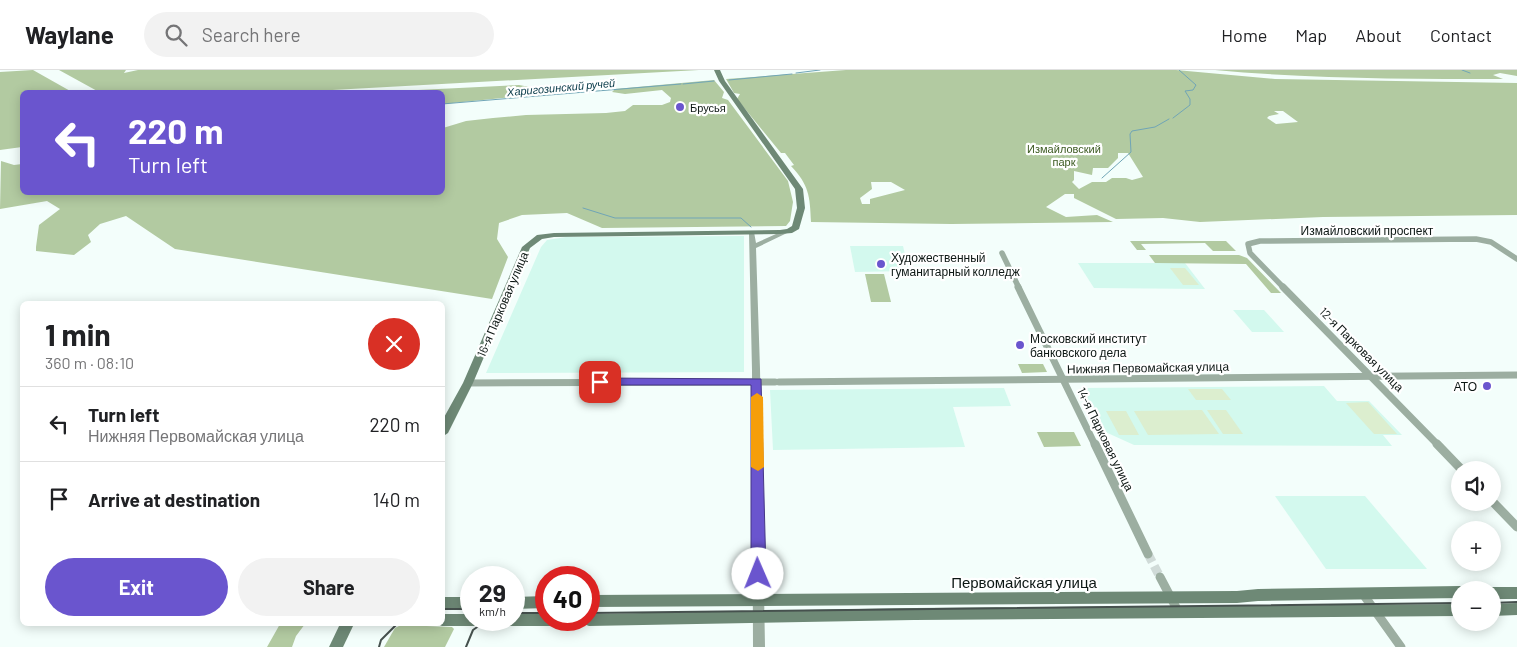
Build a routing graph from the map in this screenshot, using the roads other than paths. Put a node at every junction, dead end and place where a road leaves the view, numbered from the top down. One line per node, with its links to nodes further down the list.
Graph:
1 (717, 70): 2 (main road)
2 (785, 232): 3 (main road); 5 (street)
3 (752, 233): 5 (street); 12 (main road, 16-я Парковая улица)
4 (1248, 244): 7 (street, Измайловский проспект); 10 (street, 12-я Парковая улица)
5 (753, 247): 8 (street)
6 (1002, 253): 11 (street, 14-я Парковая улица)
7 (1517, 259)
8 (757, 374): 11 (street, Нижняя Первомайская улица); 12 (street, Нижняя Первомайская улица); 24 (street)
9 (1517, 375): 10 (street, Нижняя Первомайская улица)
10 (1371, 376): 11 (street, Нижняя Первомайская улица); 14 (street, 12-я Парковая улица)
11 (1063, 379): 17 (street, 14-я Парковая улица)
12 (468, 383): 13 (main road, 16-я Парковая улица)
13 (445, 427)
14 (1453, 461)
15 (1501, 510): 16 (street)
16 (1517, 527)
17 (1148, 554)
18 (1160, 577): 23 (street)
19 (1451, 592): 22 (main road, Первомайская улица)
20 (1501, 592): 21 (main road)
21 (1517, 593)
22 (1363, 594): 23 (main road, Первомайская улица); 29 (street)
23 (1171, 598): 24 (main road, Первомайская улица); 32 (street)
24 (758, 599): 25 (main road, Первомайская улица); 33 (street)
25 (600, 601)
26 (460, 603): 27 (main road)
27 (445, 604)
28 (1517, 609): 31 (main road)
29 (1375, 610): 30 (main road); 32 (main road); 40 (street)
30 (1451, 610)
31 (1501, 610)
32 (1179, 613): 33 (main road)
33 (759, 617): 36 (main road); 39 (street)
34 (445, 620): 35 (main road)
35 (535, 620)
36 (600, 620)
37 (346, 626): 38 (main road)
38 (336, 647)
39 (759, 647)
40 (1401, 647)

